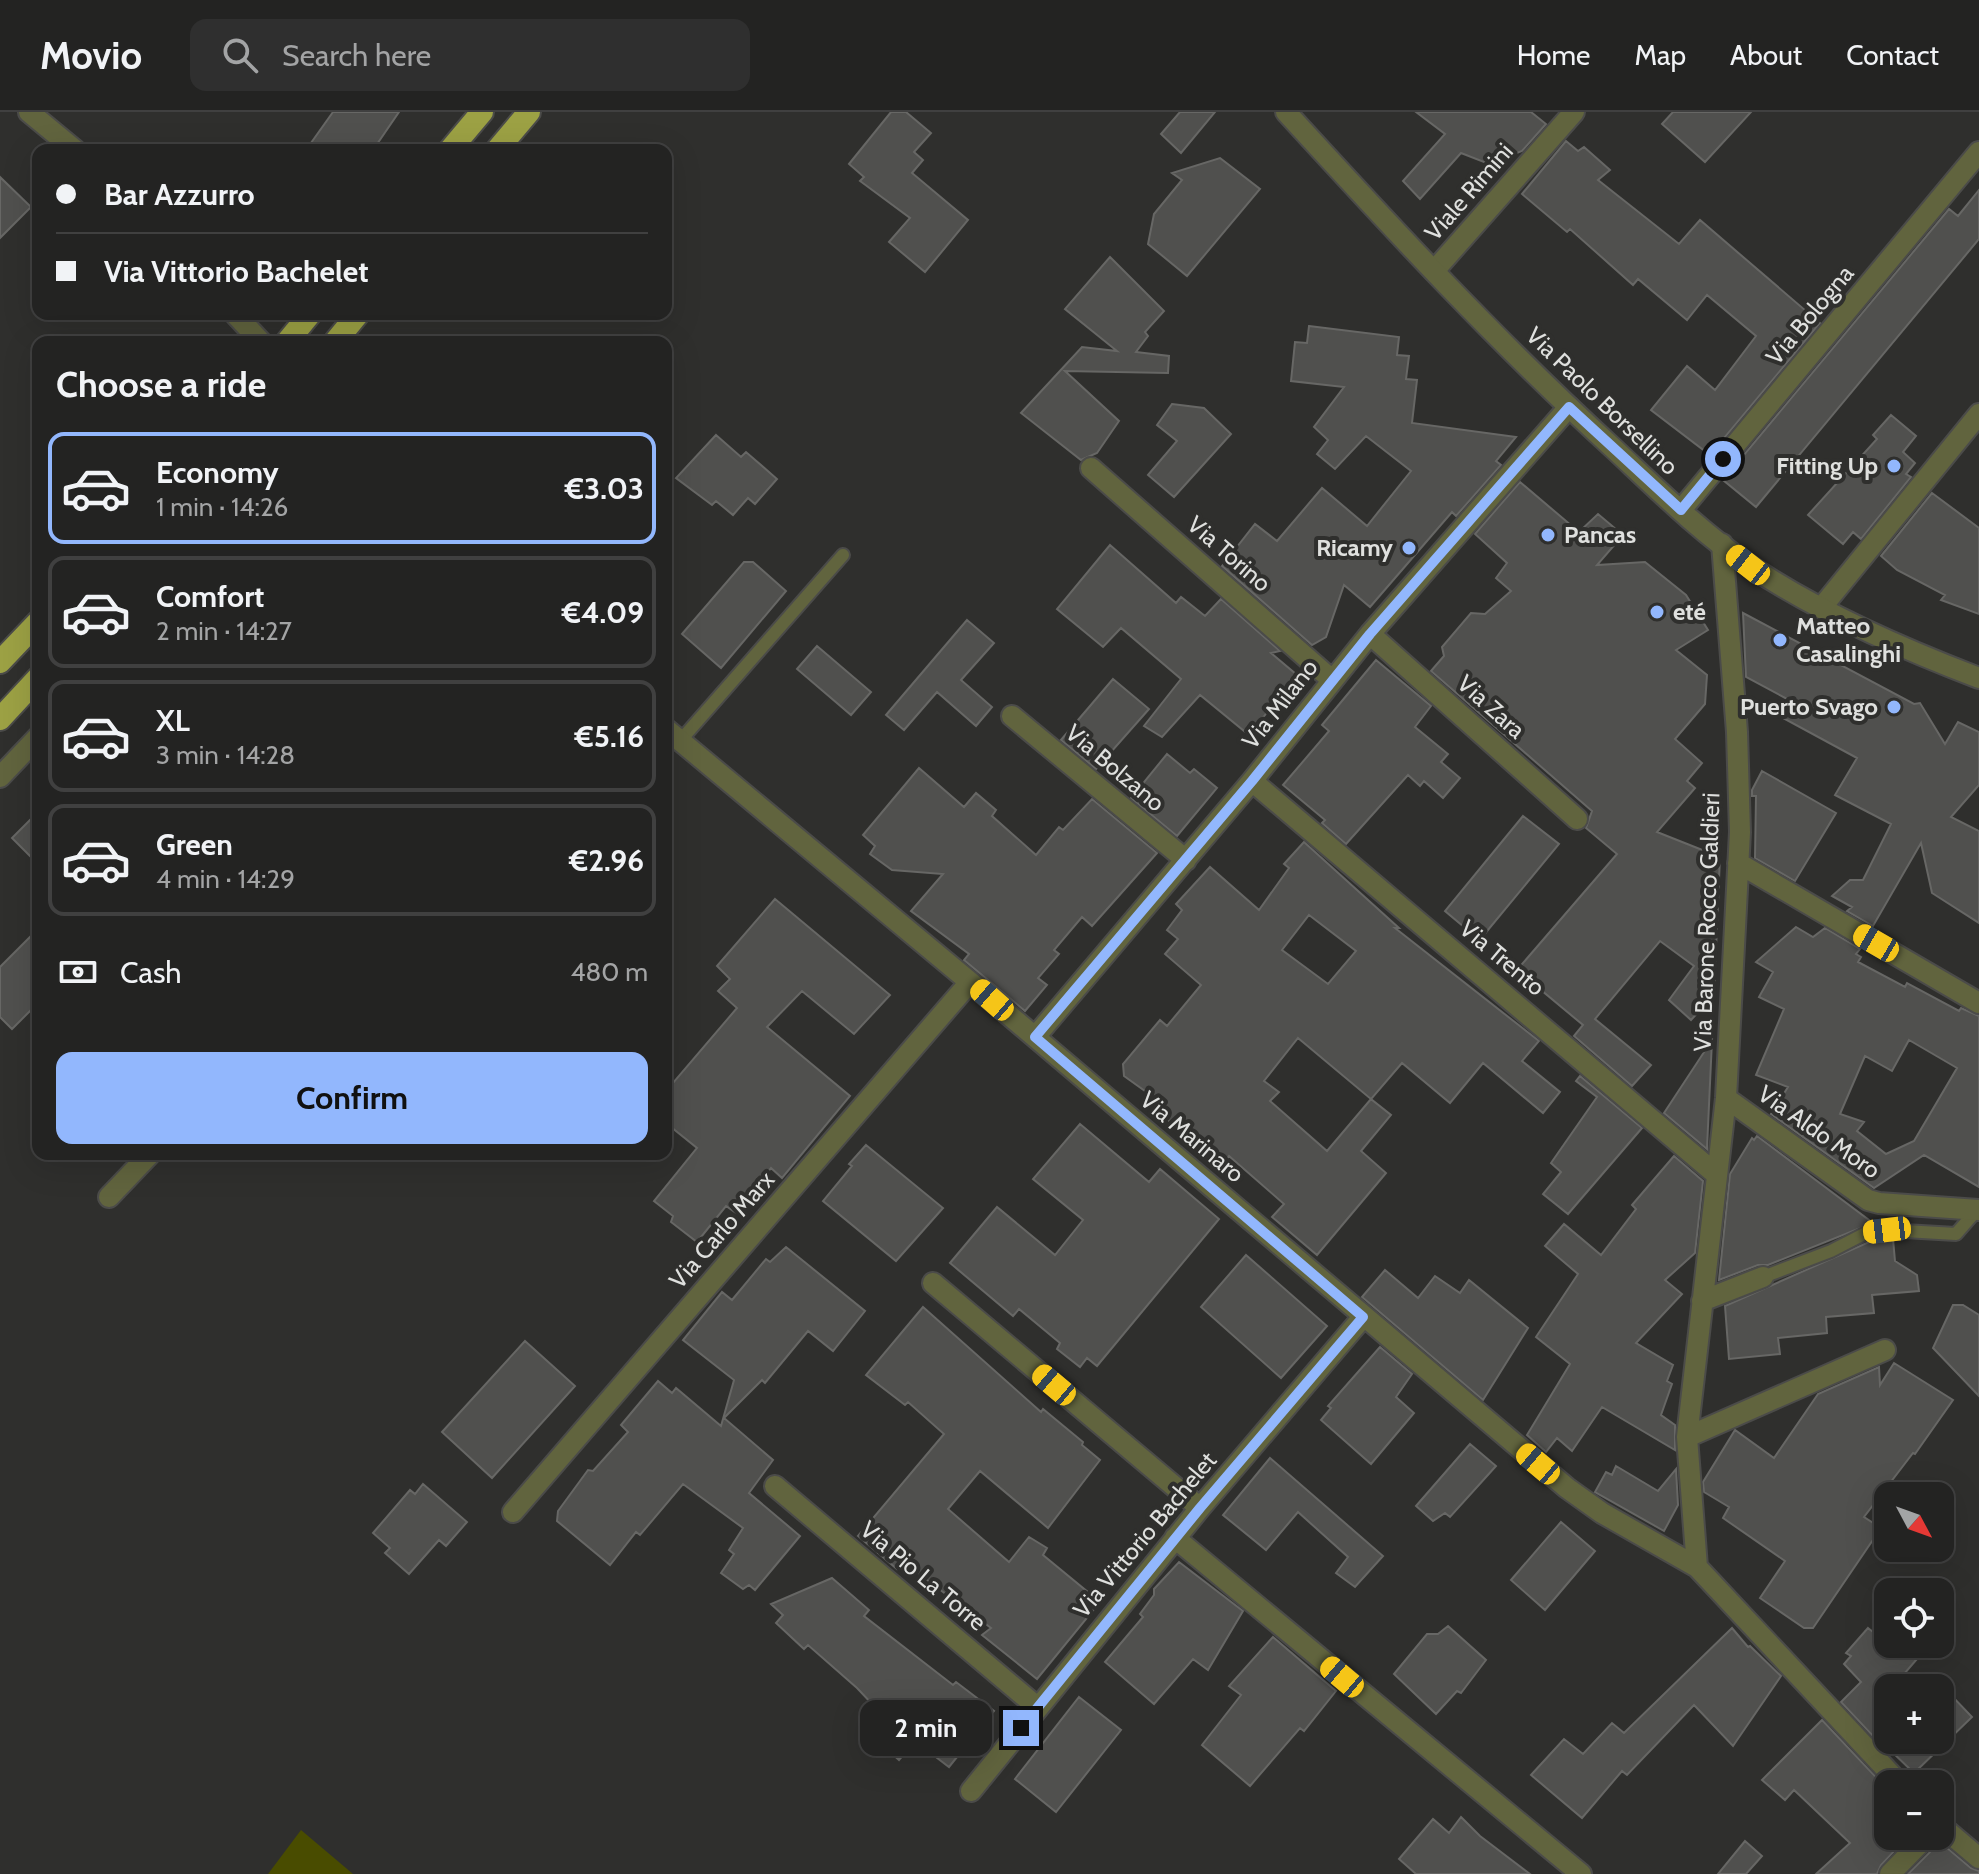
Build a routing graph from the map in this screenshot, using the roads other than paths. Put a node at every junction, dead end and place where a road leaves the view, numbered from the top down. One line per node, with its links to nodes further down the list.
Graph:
1 (29, 112): 6 (street)
2 (482, 112): 7 (highway)
3 (529, 112): 8 (highway)
4 (1286, 112): 10 (street, Via Paolo Borsellino)
5 (1574, 112): 10 (street, Viale Rimini)
6 (68, 144)
7 (455, 144)
8 (502, 144)
9 (1979, 152): 20 (street, Via Bologna)
10 (1434, 271): 17 (street, Via Paolo Borsellino)
11 (241, 320): 14 (street)
12 (305, 320): 15 (highway)
13 (353, 320): 16 (highway)
14 (255, 336)
15 (292, 336)
16 (340, 336)
17 (1569, 407): 20 (street, Via Paolo Borsellino); 25 (street, Via Milano)
18 (1979, 414): 23 (street)
19 (1091, 468): 28 (street, Via Torino)
20 (1681, 510): 21 (street, Via Paolo Borsellino)
21 (1722, 544): 23 (street, Via Paolo Borsellino); 38 (street, Via Barone Rocco Galdieri)
22 (843, 555): 32 (lane)
23 (1822, 607): 27 (street, Via Paolo Borsellino)
24 (32, 628): 26 (highway)
25 (1370, 634): 28 (street, Via Milano); 36 (street, Via Zara)
26 (0, 662)
27 (1979, 678)
28 (1332, 680): 35 (street, Via Milano)
29 (32, 684): 31 (highway)
30 (1012, 716): 37 (street, Via Bolzano)
31 (0, 719)
32 (673, 735): 39 (street, Via Marinaro)
33 (32, 743): 34 (street)
34 (0, 777)
35 (1252, 781): 37 (street, Via Milano); 44 (street, Via Trento)
36 (1577, 819)
37 (1186, 860): 41 (street, Via Milano)
38 (1738, 863): 40 (street); 42 (street, Via Barone Rocco Galdieri)
39 (970, 982): 41 (street, Via Marinaro); 55 (street, Via Carlo Marx)
40 (1979, 1003)
41 (1035, 1037): 50 (street, Via Marinaro)
42 (1726, 1098): 44 (street, Via Barone Rocco Galdieri); 46 (street, Via Aldo Moro)
43 (144, 1160): 45 (street)
44 (1717, 1175): 49 (street, Via Barone Rocco Galdieri)
45 (109, 1197)
46 (1978, 1209): 47 (lane)
47 (1763, 1277): 49 (street)
48 (933, 1283): 54 (street)
49 (1702, 1301): 52 (street, Via Barone Rocco Galdieri)
50 (1363, 1317): 54 (street, Via Vittorio Bachelet); 57 (street, Via Marinaro)
51 (1885, 1350): 52 (street)
52 (1687, 1437): 57 (street, Via Barone Rocco Galdieri)
53 (775, 1486): 58 (street, Via Pio La Torre)
54 (1200, 1508): 56 (street, Via Vittorio Bachelet)
55 (513, 1512)
56 (1175, 1538): 58 (street, Via Vittorio Bachelet); 64 (street)
57 (1697, 1567): 59 (street)
58 (1037, 1707): 60 (street, Via Vittorio Bachelet)
59 (1887, 1770)
60 (971, 1791)
61 (1954, 1837): 63 (street)
62 (1913, 1850): 65 (street)
63 (1979, 1858)
64 (1581, 1874)
65 (1890, 1874)

